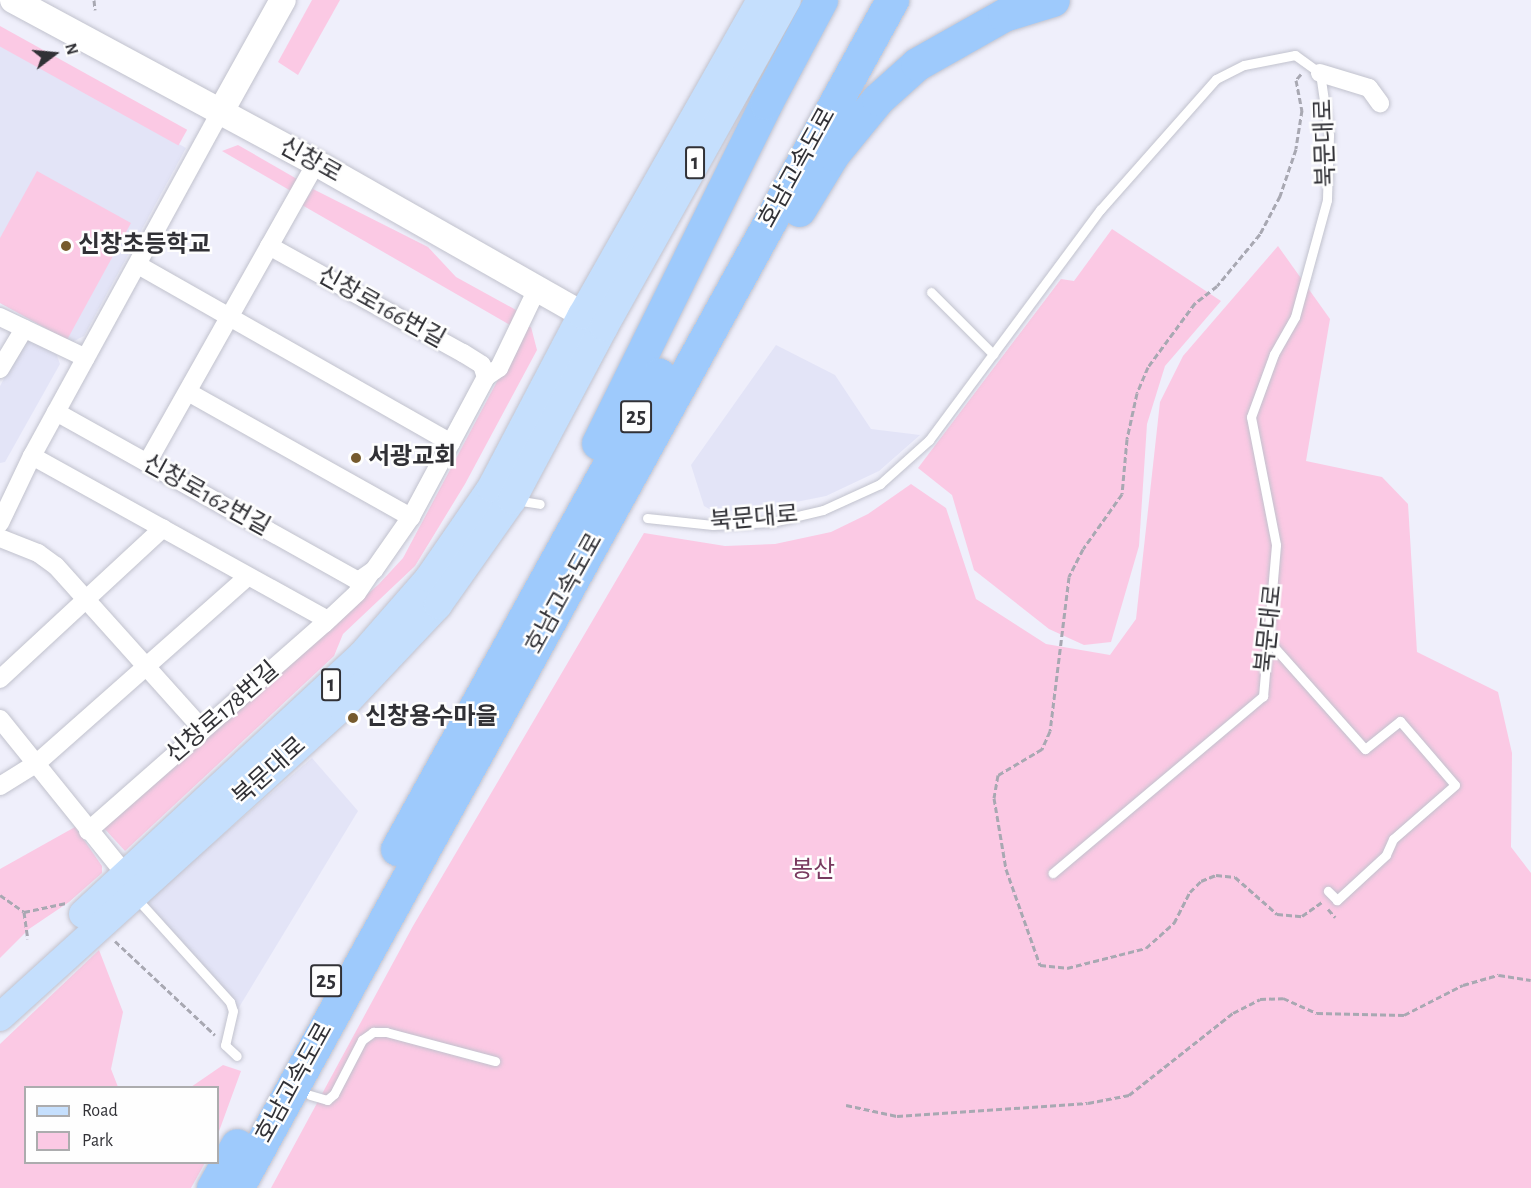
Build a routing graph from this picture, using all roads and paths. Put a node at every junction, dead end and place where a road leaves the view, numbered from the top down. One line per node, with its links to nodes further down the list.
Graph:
1 (13, 0): 13 (main road, 신창로)
2 (94, 0): 10 (path)
3 (283, 0): 13 (main road)
4 (761, 0): 21 (main road, 북문대로 / 1)
5 (787, 0): 21 (main road, 북문대로 / 1)
6 (821, 0): 45 (highway)
7 (866, 0): 45 (highway, 호남고속도로 / 25)
8 (892, 0): 32 (highway, 호남고속도로 / 25)
9 (1053, 0): 32 (highway)
10 (95, 10)
11 (1314, 69): 12 (street); 23 (lane, 북문대로); 46 (lane, 북문대로); 61 (path)
12 (1380, 103)
13 (220, 113): 14 (main road, 신창로); 16 (street)
14 (316, 163): 15 (street); 17 (main road, 신창로)
15 (269, 246): 19 (street); 26 (street, 신창로166번길)
16 (138, 265): 19 (street); 24 (street)
17 (537, 289): 21 (main road, 신창로); 26 (street, 신창로178번길)
18 (931, 292): 23 (lane)
19 (230, 316): 27 (street); 29 (street)
20 (0, 317): 22 (street)
21 (593, 321): 34 (main road, 북문대로 / 1)
22 (24, 329): 24 (street); 25 (street)
23 (993, 354): 37 (lane, 북문대로)
24 (86, 358): 28 (street)
25 (0, 369)
26 (486, 377): 29 (street, 신창로178번길)
27 (188, 392): 31 (street); 36 (street)
28 (56, 412): 30 (street); 31 (street, 신창로162번길)
29 (451, 443): 36 (street, 신창로178번길)
30 (32, 456): 33 (street); 39 (street)
31 (147, 463): 42 (street, 신창로162번길)
32 (623, 490): 73 (highway, 호남고속도로 / 25)
33 (7, 492): 38 (street)
34 (502, 494): 35 (lane); 58 (main road, 북문대로 / 1); 65 (main road, 북문대로 / 1)
35 (540, 504)
36 (411, 517): 42 (street, 신창로178번길)
37 (647, 518)
38 (0, 522)
39 (163, 528): 41 (street); 43 (street)
40 (0, 538): 43 (street)
41 (247, 577): 44 (street); 47 (street)
42 (361, 582): 44 (street, 신창로178번길)
43 (85, 597): 47 (street); 48 (street)
44 (328, 620): 50 (street, 신창로178번길)
45 (517, 631): 72 (highway, 호남고속도로 / 25)
46 (1266, 638): 55 (lane, 북문대로); 56 (lane)
47 (146, 668): 50 (street); 51 (street)
48 (0, 679)
49 (0, 719): 51 (street)
50 (203, 730): 53 (street, 신창로178번길)
51 (37, 763): 52 (street); 53 (street)
52 (0, 786)
53 (88, 831): 54 (street)
54 (117, 864)
55 (1053, 873)
56 (1328, 891)
57 (0, 895): 60 (path)
58 (133, 895): 66 (main road, 북문대로 / 1); 67 (lane)
59 (69, 902): 60 (path)
60 (24, 912): 63 (path)
61 (1335, 917)
62 (110, 936): 67 (path)
63 (28, 939)
64 (1531, 980): 71 (path)
65 (0, 990)
66 (0, 1017)
67 (225, 1044): 68 (lane)
68 (237, 1056)
69 (495, 1061): 70 (lane)
70 (310, 1095)
71 (846, 1105)
72 (213, 1188)
73 (237, 1188)

